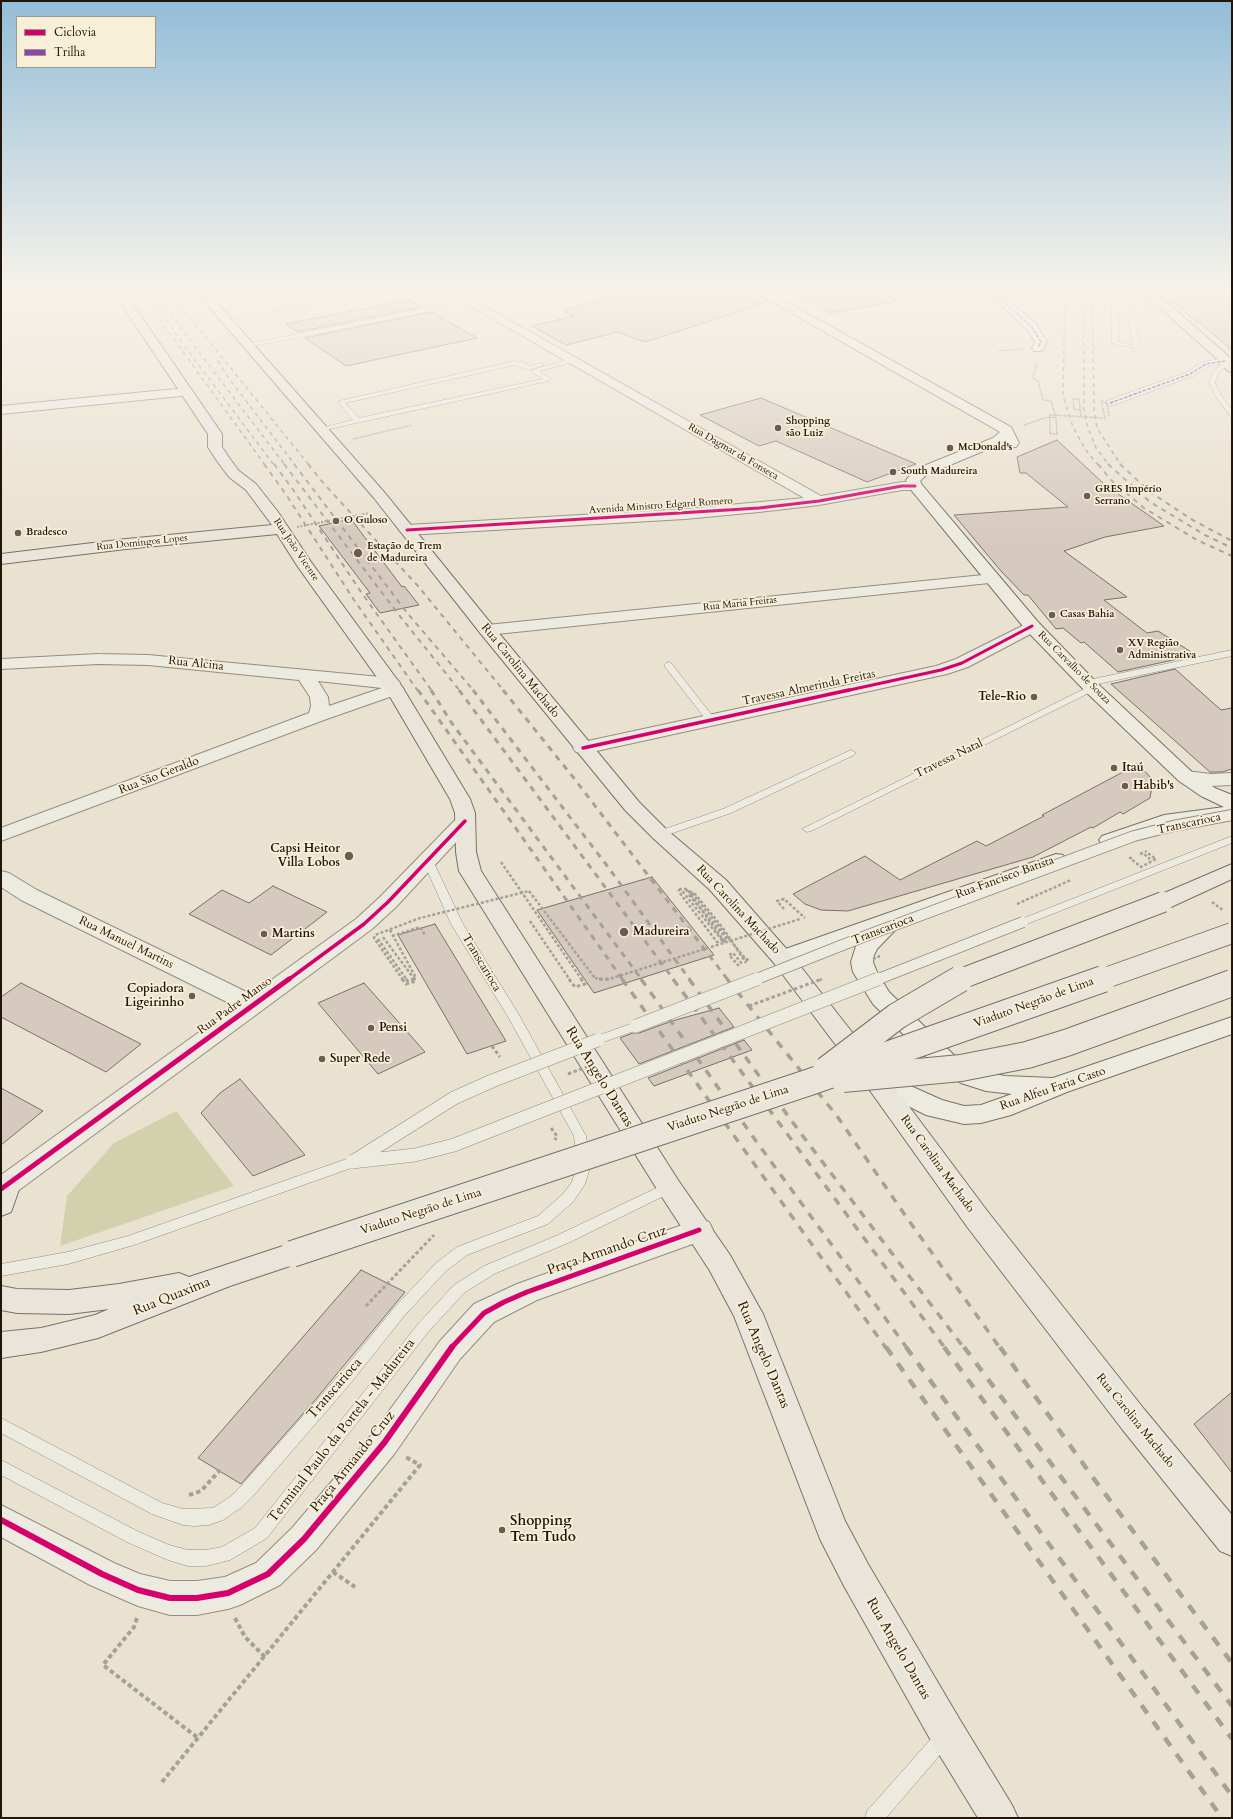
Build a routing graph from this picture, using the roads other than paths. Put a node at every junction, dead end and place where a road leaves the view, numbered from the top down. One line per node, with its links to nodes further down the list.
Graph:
1 (171, 372): 9 (main road, Rua João Vicente)
2 (270, 372): 14 (main road, Rua Carolina Machado)
3 (475, 372): 13 (lane)
4 (535, 372): 13 (lane)
5 (594, 372): 18 (street, Rua Dagmar da Fonseca)
6 (901, 372): 15 (street)
7 (1193, 372): 10 (street)
8 (1216, 372): 12 (lane)
9 (186, 392): 11 (street); 19 (main road, Rua João Vicente)
10 (1110, 403)
11 (1, 410)
12 (1232, 414)
13 (353, 417): 14 (lane)
14 (319, 427): 20 (main road, Rua Carolina Machado)
15 (1007, 432): 16 (street); 17 (street)
16 (944, 477)
17 (922, 488): 18 (street, Avenida Ministro Edgard Romero); 22 (street, Rua Carvalho de Souza)
18 (819, 501): 20 (street, Avenida Ministro Edgard Romero)
19 (290, 528): 21 (main road, Rua Domingos Lopes); 30 (main road, Rua João Vicente)
20 (407, 530): 24 (main road, Rua Carolina Machado)
21 (1, 559)
22 (992, 579): 23 (street, Rua Carvalho de Souza); 24 (street, Rua Maria Freitas)
23 (1032, 626): 29 (street, Rua Carvalho de Souza); 32 (street, Travessa Almerinda Freitas)
24 (487, 630): 33 (main road, Rua Carolina Machado)
25 (1232, 653): 29 (lane, Travessa Natal)
26 (1, 664): 28 (street, Rua Alcina)
27 (668, 665): 32 (lane)
28 (305, 675): 30 (street, Rua Alcina); 31 (street)
29 (1090, 685): 35 (street, Rua Carvalho de Souza); 41 (lane, Travessa Natal)
30 (393, 686): 31 (street, Rua São Geraldo); 40 (main road, Rua João Vicente)
31 (317, 716): 43 (street, Rua São Geraldo)
32 (711, 720): 33 (street, Travessa Almerinda Freitas)
33 (583, 748): 42 (main road, Rua Carolina Machado)
34 (851, 752): 42 (lane)
35 (1186, 777): 36 (street); 37 (street, Rua Carvalho de Souza)
36 (1232, 779)
37 (1232, 803)
38 (1232, 812): 48 (street, Rua Fancisco Batista)
39 (1232, 815): 57 (lane, Transcarioca, bridge)
40 (465, 821): 45 (street, Rua Padre Manso); 58 (main road, Rua Angelo Dantas)
41 (807, 829)
42 (660, 834): 50 (main road, Rua Carolina Machado)
43 (1, 835)
44 (1232, 838): 57 (lane, Transcarioca, bridge)
45 (428, 861): 52 (street, Rua Padre Manso); 65 (lane, Transcarioca)
46 (1232, 871): 55 (main road, bridge)
47 (1, 878): 52 (street, Rua Manuel Martins)
48 (896, 917): 50 (street, Rua Fancisco Batista); 56 (street)
49 (1229, 923): 55 (main road, Viaduto Negrão de Lima, bridge)
50 (782, 958): 54 (main road, Rua Carolina Machado)
51 (1232, 983): 55 (main road, bridge)
52 (252, 1005): 59 (street, Rua Padre Manso)
53 (1232, 1025): 56 (street, Rua Alfeu Faria Casto)
54 (875, 1079): 56 (street, Rua Alfeu Faria Casto); 68 (main road, Rua Carolina Machado)
55 (810, 1082): 62 (main road, Viaduto Negrão de Lima, bridge)
56 (1058, 1086)
57 (352, 1162): 61 (lane, Transcarioca)
58 (669, 1187): 60 (main road, Rua Angelo Dantas); 66 (lane, Terminal Paulo da Portela - Madureira)
59 (3, 1193)
60 (699, 1230): 67 (street, Praça Armando Cruz); 69 (main road, Rua Angelo Dantas)
61 (1, 1270)
62 (221, 1277): 63 (main road, Rua Quaxima); 64 (main road, Rua Quaxima)
63 (1, 1298)
64 (1, 1345)
65 (1, 1425)
66 (1, 1467)
67 (1, 1520)
68 (1232, 1540)
69 (947, 1733): 70 (lane); 71 (main road, Rua Angelo Dantas)
70 (874, 1818)
71 (999, 1818)

